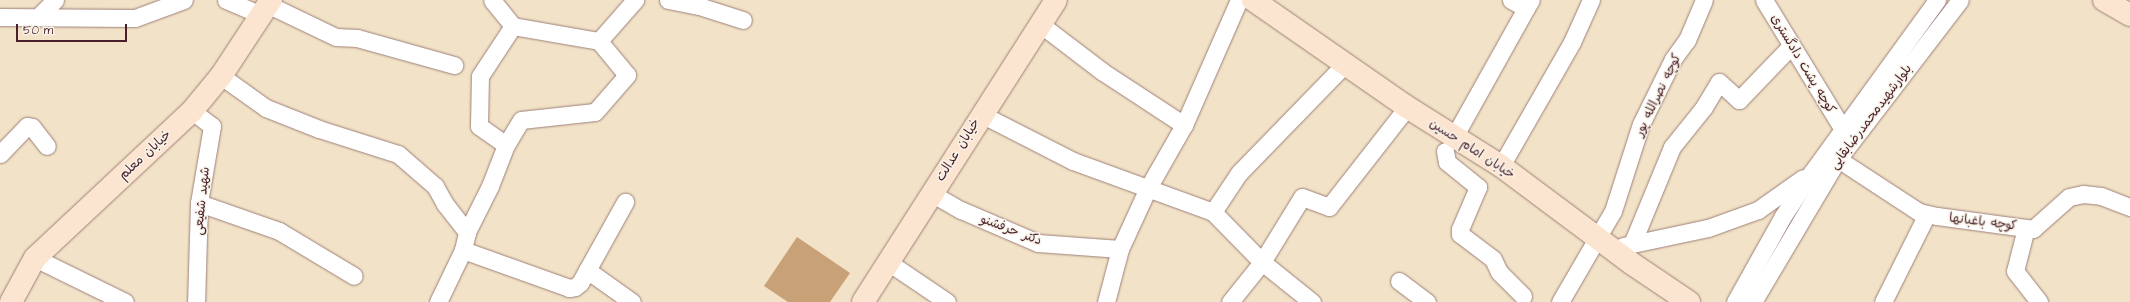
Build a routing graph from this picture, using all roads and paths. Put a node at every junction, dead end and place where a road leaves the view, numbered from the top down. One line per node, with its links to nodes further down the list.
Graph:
1 (55, 0): 22 (street)
2 (184, 0): 22 (street)
3 (226, 0): 19 (street)
4 (492, 0): 25 (street)
5 (635, 0): 26 (street)
6 (668, 0): 23 (street)
7 (1043, 0): 70 (street, خیابان عدالت)
8 (1056, 0): 24 (street, خیابان عدالت)
9 (1239, 0): 34 (street)
10 (1253, 0): 28 (street, خیابان امام حسین)
11 (1511, 0): 18 (street)
12 (1591, 0): 41 (street)
13 (1704, 0): 52 (street, کوچه نصرالله پور)
14 (1764, 0): 27 (street, کوچه پشت دادگستری)
15 (1937, 0): 35 (street, بلوارشهیدمحمدرضابقایی)
16 (1960, 0): 40 (street, بلوارشهیدمحمدرضابقایی)
17 (2104, 0): 20 (street)
18 (1528, 4): 36 (street)
19 (266, 6): 29 (street); 30 (street, خیابان معلم)
20 (2130, 15)
21 (0, 16): 22 (street)
22 (38, 17)
23 (742, 20)
24 (1040, 24): 33 (street, خیابان عدالت); 34 (street)
25 (513, 26): 26 (street); 38 (street)
26 (600, 41): 38 (street)
27 (1791, 46): 35 (street, کوچه پشت دادگستری); 53 (street)
28 (1345, 64): 31 (street, خیابان امام حسین); 48 (street)
29 (454, 65)
30 (221, 76): 32 (street, خیابان معلم); 51 (street)
31 (1407, 107): 36 (street, خیابان امام حسین); 58 (street)
32 (192, 111): 46 (street, شهید شفیعی); 56 (street, خیابان معلم)
33 (981, 114): 43 (street); 44 (street, خیابان عدالت)
34 (1184, 125): 43 (street)
35 (1842, 128): 42 (street, بلوارشهیدمحمدرضابقایی)
36 (1450, 144): 41 (street, خیابان امام حسین); 63 (street)
37 (47, 146): 39 (street)
38 (506, 146): 51 (street)
39 (0, 154)
40 (1838, 159): 49 (street, کوچه باغبانها); 80 (street, بلوارشهیدمحمدرضابقایی)
41 (1501, 166): 52 (street, خیابان امام حسین)
42 (1812, 172): 53 (street); 79 (street, بلوارشهیدمحمدرضابقایی)
43 (1148, 188): 48 (street); 54 (street)
44 (931, 193): 54 (street, دکتر حرفشنو); 57 (street, خیابان عدالت)
45 (625, 202): 59 (street)
46 (199, 203): 60 (street); 67 (street, شهید شفیعی)
47 (2130, 207): 50 (street, کوچه باغبانها)
48 (1213, 212): 58 (street)
49 (1927, 214): 50 (street, کوچه باغبانها); 81 (street)
50 (2026, 228): 82 (street)
51 (467, 232): 55 (street)
52 (1605, 243): 53 (street); 77 (street, کوچه نصرالله پور); 78 (street, خیابان امام حسین)
53 (1632, 244)
54 (1120, 249): 73 (street)
55 (462, 250): 59 (street); 68 (street)
56 (35, 258): 65 (street, خیابان معلم); 66 (street)
57 (888, 262): 71 (street, خیابان عدالت); 72 (street)
58 (1262, 262): 74 (street); 75 (street)
59 (588, 270): 69 (street)
60 (354, 276)
61 (1399, 281): 76 (street)
62 (0, 296): 64 (street)
63 (1523, 300)
64 (4, 302)
65 (11, 302)
66 (125, 302)
67 (196, 302)
68 (438, 302)
69 (632, 302)
70 (851, 302)
71 (863, 302)
72 (947, 302)
73 (1106, 302)
74 (1230, 302)
75 (1312, 302)
76 (1427, 302)
77 (1560, 302)
78 (1689, 302)
79 (1735, 302)
80 (1753, 302)
81 (1883, 302)
82 (2039, 302)

